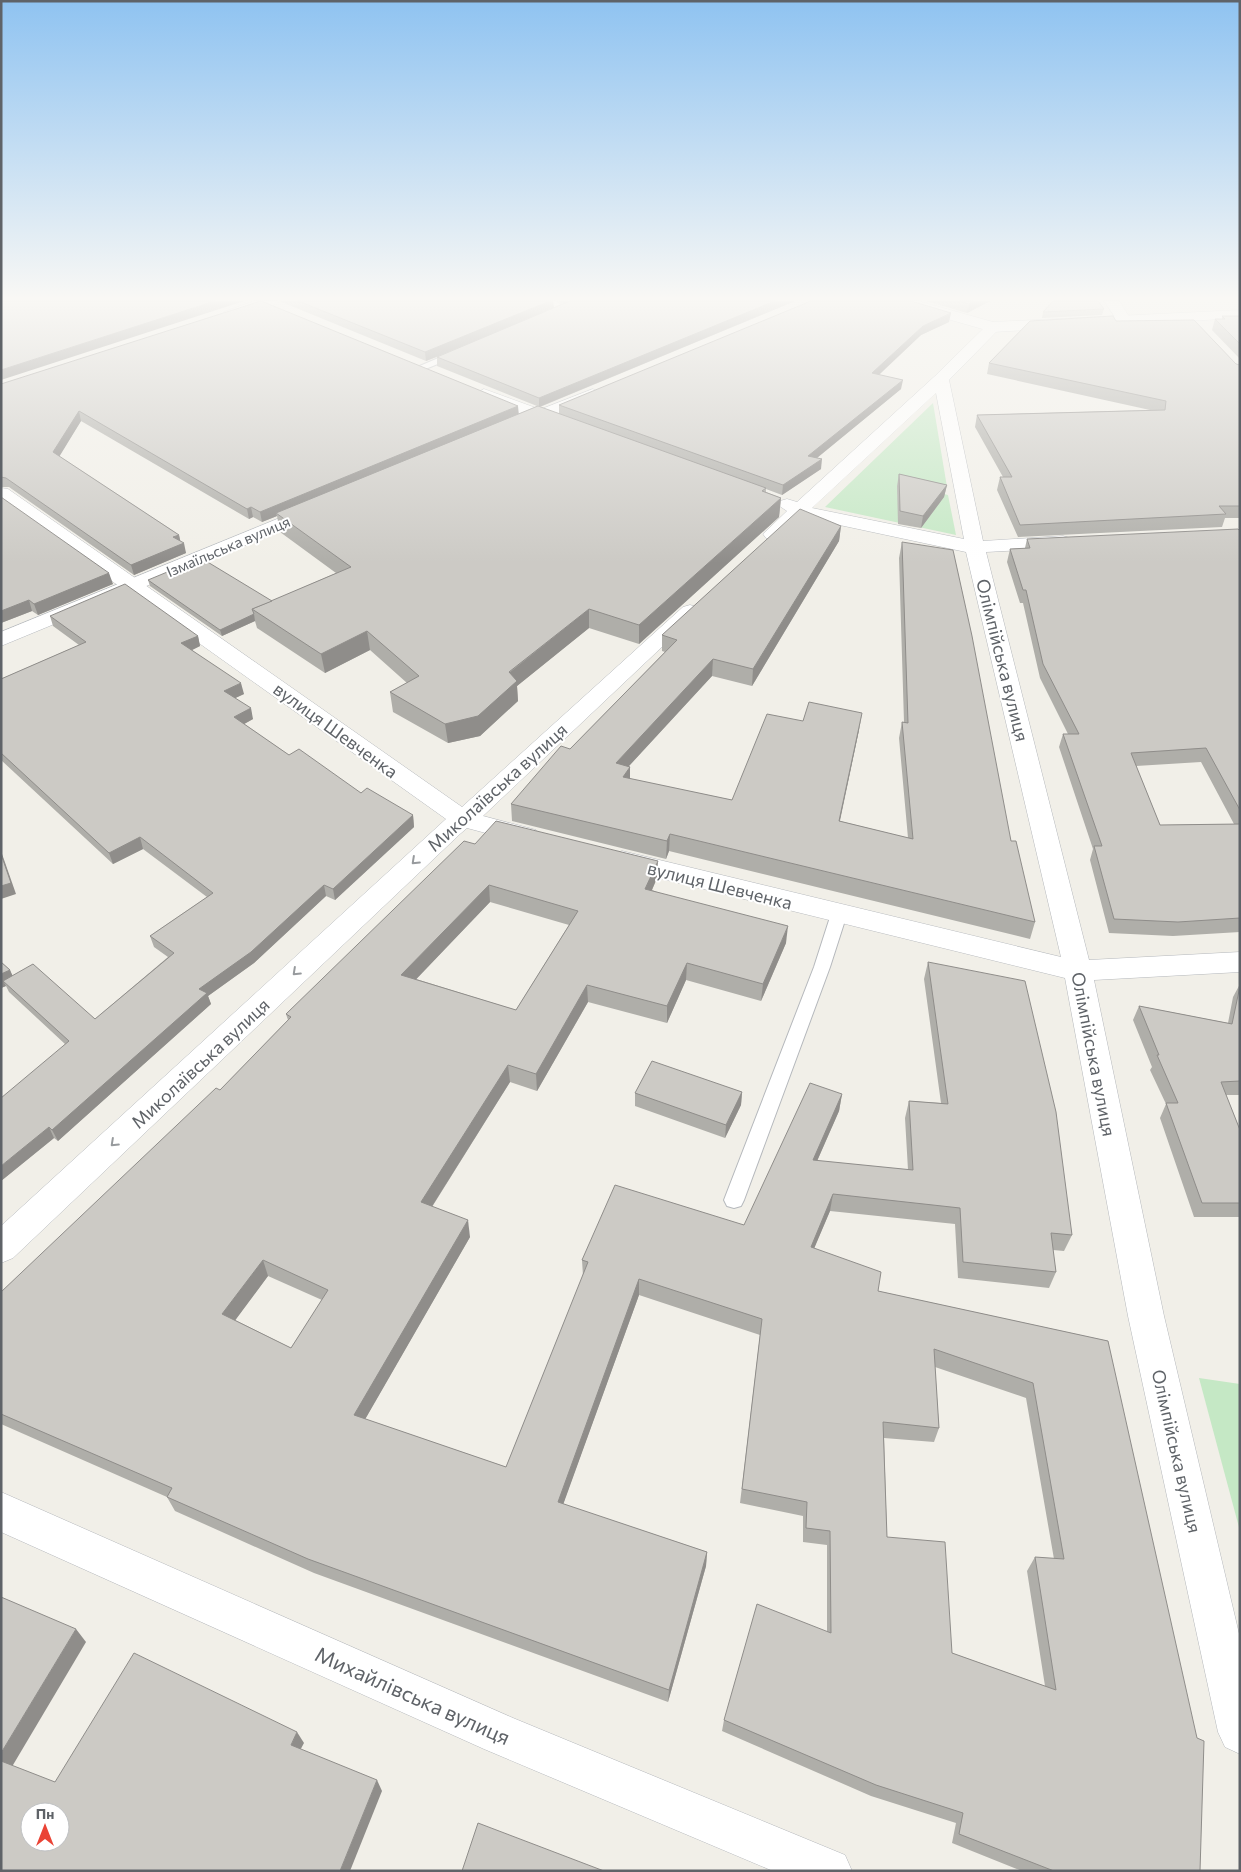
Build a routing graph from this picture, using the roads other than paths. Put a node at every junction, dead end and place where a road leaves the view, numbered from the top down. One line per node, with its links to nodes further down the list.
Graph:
1 (472, 388): 5 (street)
2 (606, 388): 5 (street)
3 (931, 388): 11 (street)
4 (943, 388): 14 (street, Олімпійська вулиця)
5 (540, 416): 6 (street); 7 (street)
6 (505, 430)
7 (579, 430)
8 (1, 493): 15 (street, вулиця Шевченка)
9 (772, 500): 11 (street)
10 (331, 503): 15 (street, Ізмаїльська вулиця)
11 (800, 510): 13 (street); 14 (street)
12 (1080, 542): 14 (street)
13 (761, 545)
14 (976, 547): 23 (street, Олімпійська вулиця)
15 (134, 585): 17 (street, Ізмаїльська вулиця); 18 (street, вулиця Шевченка)
16 (702, 599): 18 (street, Миколаївська вулиця)
17 (1, 640)
18 (464, 817): 19 (street, вулиця Шевченка); 25 (street, Миколаївська вулиця, one-way to 25)
19 (549, 842)
20 (597, 854): 21 (street, вулиця Шевченка)
21 (839, 914): 23 (street, вулиця Шевченка); 24 (lane)
22 (1240, 962): 23 (street, вулиця Шевченка)
23 (1078, 971): 27 (street, Олімпійська вулиця)
24 (734, 1200)
25 (1, 1248)
26 (1, 1512): 28 (street, Михайлівська вулиця)
27 (1240, 1732)
28 (829, 1871)

